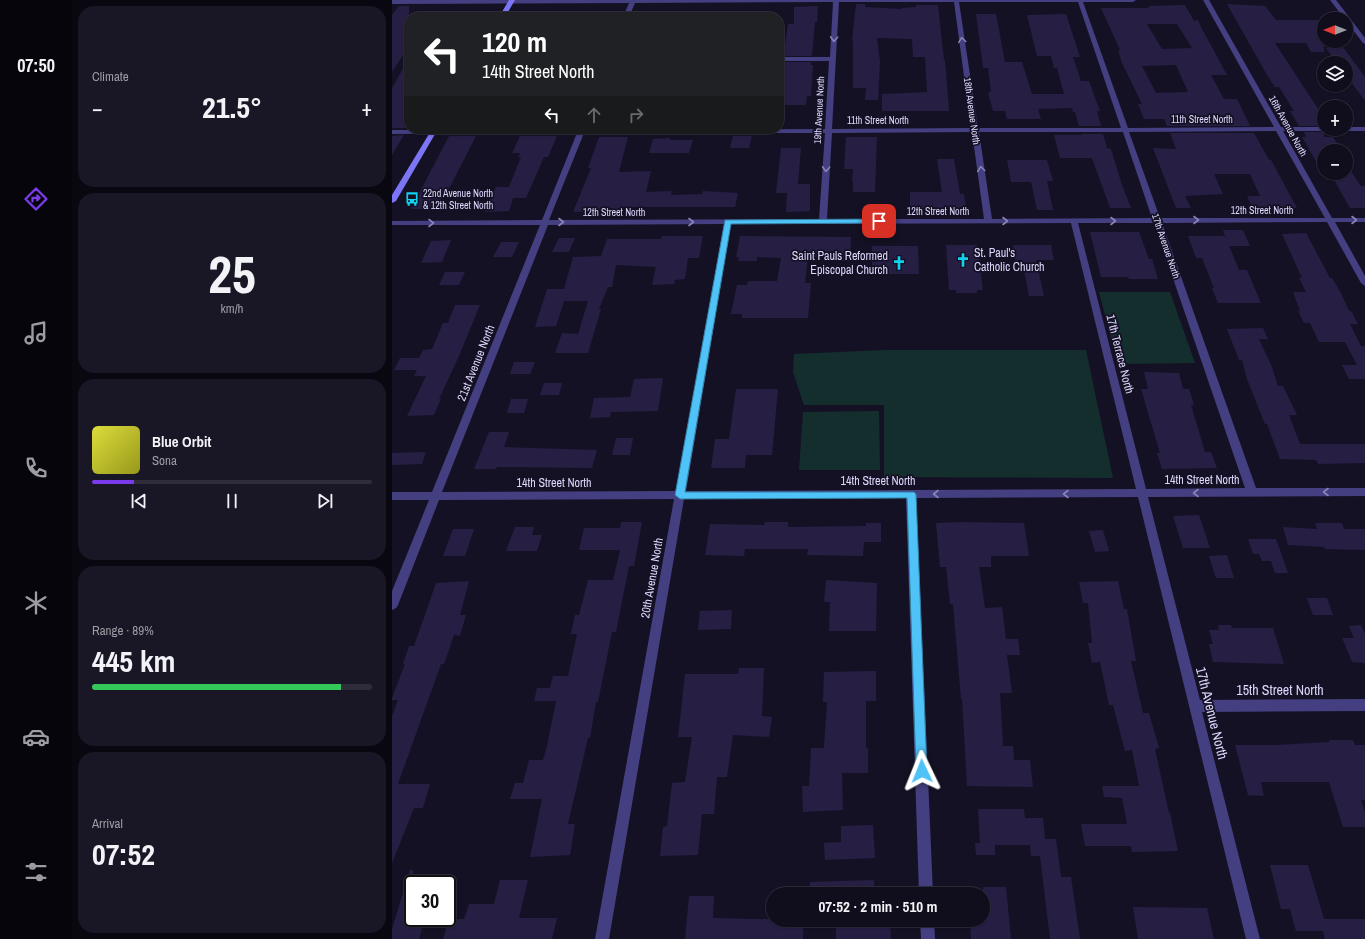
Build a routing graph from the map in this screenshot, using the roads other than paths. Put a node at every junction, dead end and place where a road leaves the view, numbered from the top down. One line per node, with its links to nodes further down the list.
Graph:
1 (836, 0): 2 (street); 8 (street); 14 (street, 19th Avenue North, one-way to 14)
2 (956, 0): 3 (street); 19 (street, 18th Avenue North, one-way to 2)
3 (1080, 0): 4 (street); 20 (street, 17th Avenue North)
4 (1133, 0)
5 (1206, 0): 15 (street, 16th Avenue North)
6 (1333, 0): 12 (street)
7 (512, 1): 8 (street); 9 (street); 10 (main road)
8 (633, 1): 11 (street)
9 (392, 2)
10 (505, 12)
11 (628, 12)
12 (1365, 42)
13 (784, 59): 14 (street)
14 (832, 59): 18 (street, 19th Avenue North)
15 (1279, 129): 16 (street, 11th Street North); 20 (street, 11th Street North); 27 (street, 16th Avenue North)
16 (1365, 129)
17 (784, 130): 18 (street, 11th Street North)
18 (828, 130): 19 (street, 11th Street North); 33 (street, 19th Avenue North, one-way to 33)
19 (975, 130): 20 (street, 11th Street North); 29 (street, 18th Avenue North, one-way to 19)
20 (1125, 130): 26 (street, 17th Avenue North)
21 (404, 131): 22 (street, 11th Street North)
22 (392, 132)
23 (432, 134): 25 (main road)
24 (579, 134): 31 (street, 21st Avenue North)
25 (392, 201)
26 (1157, 220): 27 (street, 12th Street North, one-way to 27); 30 (street, 12th Street North, one-way to 26); 38 (street, 17th Avenue North)
27 (1330, 220): 28 (street, 12th Street North, one-way to 28); 35 (street, 16th Avenue North)
28 (1365, 220)
29 (988, 221): 30 (street, 12th Street North, one-way to 30); 33 (street, 12th Street North)
30 (1074, 221): 37 (street, 17th Terrace North)
31 (544, 222): 32 (street, 12th Street North, one-way to 32); 34 (street, 12th Street North, one-way to 31); 42 (street, 21st Avenue North)
32 (728, 222): 33 (street, 12th Street North); 40 (street, 20th Avenue North)
33 (823, 222)
34 (392, 223)
35 (1365, 282)
36 (1365, 492): 38 (street, 14th Street North, one-way to 38)
37 (1142, 493): 38 (street, 14th Street North, one-way to 37); 39 (street, 14th Street North, one-way to 39); 45 (street, 17th Avenue North)
38 (1252, 493)
39 (911, 494): 40 (street, 14th Street North); 46 (street)
40 (680, 495): 42 (street, 14th Street North); 48 (street, 20th Avenue North)
41 (392, 496): 42 (street, 14th Street North)
42 (435, 496): 43 (street, 21st Avenue North)
43 (392, 605)
44 (1365, 705): 45 (street, 15th Street North)
45 (1194, 706): 50 (street, 17th Avenue North)
46 (926, 887)
47 (927, 927): 49 (street)
48 (602, 939)
49 (928, 939)
50 (1253, 939)

